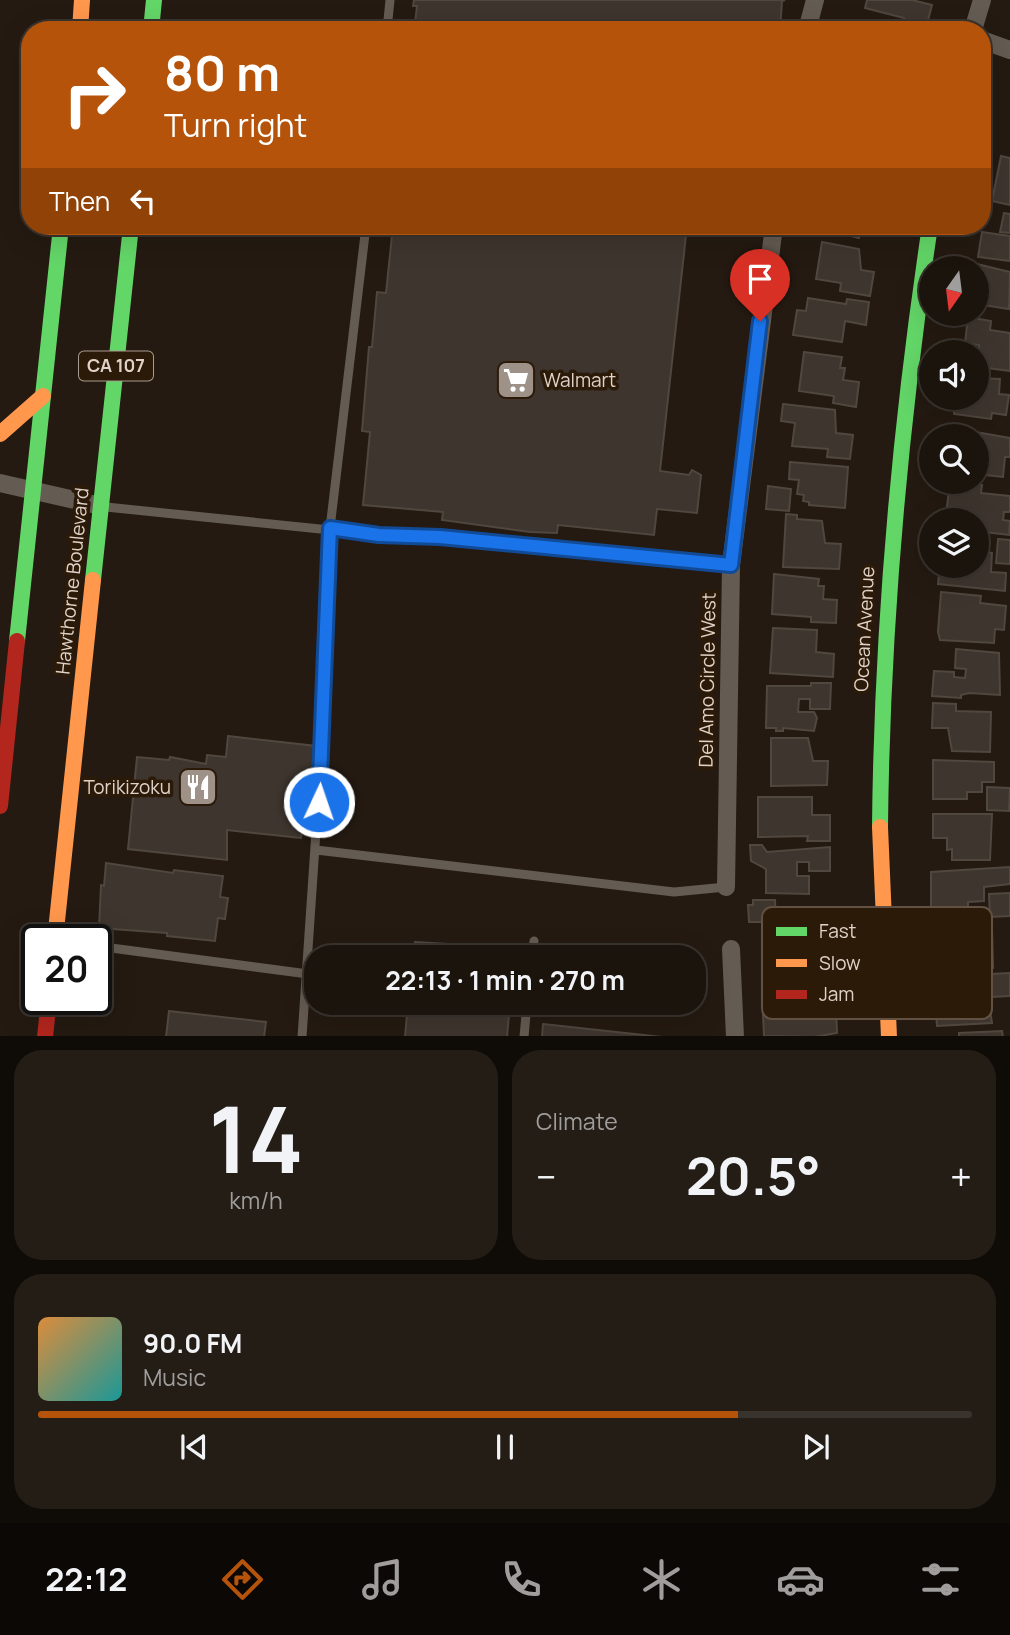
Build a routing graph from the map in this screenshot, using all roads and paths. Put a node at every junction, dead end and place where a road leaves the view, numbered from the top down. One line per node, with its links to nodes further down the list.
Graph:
1 (82, 0): 6 (main road)
2 (154, 0): 7 (main road)
3 (390, 0): 8 (lane)
4 (815, 0): 9 (street)
5 (982, 0): 10 (street)
6 (81, 21)
7 (152, 21)
8 (388, 21)
9 (809, 21)
10 (976, 21)
11 (991, 43): 12 (street)
12 (1010, 50)
13 (60, 235): 18 (main road)
14 (130, 235): 22 (main road, Hawthorne Boulevard / CA 107)
15 (365, 235): 23 (lane)
16 (773, 235): 24 (street, Del Amo Circle West)
17 (928, 235): 28 (main road, Ocean Avenue)
18 (43, 396): 19 (main road); 21 (main road)
19 (0, 434)
20 (0, 482): 21 (street)
21 (33, 490): 22 (street); 25 (main road)
22 (101, 506): 23 (lane); 29 (main road, Hawthorne Boulevard / CA 107)
23 (330, 528): 24 (lane); 26 (lane)
24 (731, 565): 27 (street, Del Amo Circle West)
25 (0, 806)
26 (316, 850): 27 (lane); 31 (lane)
27 (726, 887)
28 (883, 907)
29 (57, 924)
30 (534, 941): 32 (lane)
31 (311, 945)
32 (534, 945)
33 (112, 948): 35 (lane)
34 (731, 949): 42 (street)
35 (304, 973)
36 (47, 1015): 39 (main road)
37 (304, 1015): 40 (lane)
38 (526, 1015): 41 (lane)
39 (45, 1036)
40 (302, 1036)
41 (524, 1036)
42 (735, 1036)

